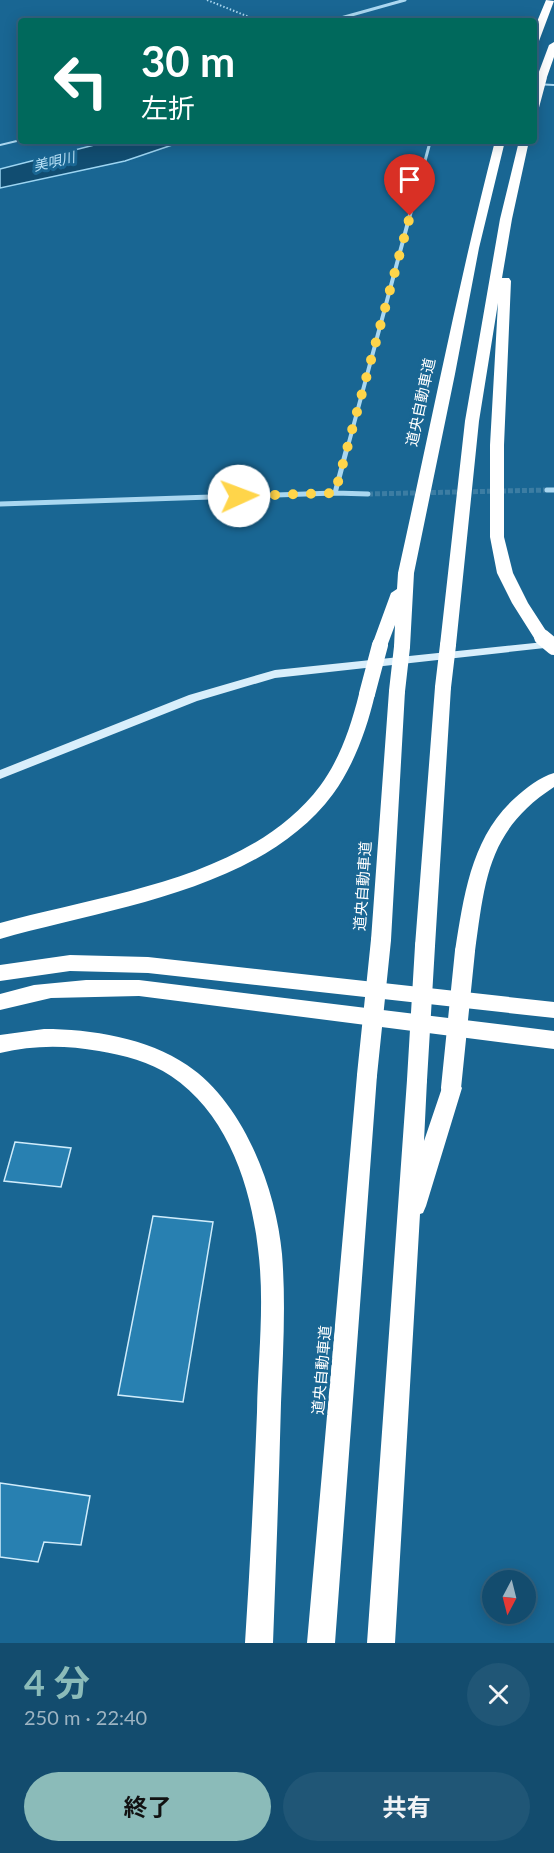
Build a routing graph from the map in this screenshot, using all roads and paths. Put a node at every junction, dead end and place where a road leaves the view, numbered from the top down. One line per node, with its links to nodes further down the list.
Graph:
1 (207, 0): 4 (path)
2 (405, 0): 5 (street)
3 (550, 0): 6 (highway)
4 (252, 18)
5 (341, 18)
6 (537, 33)
7 (554, 45): 10 (highway, bridge)
8 (537, 84): 9 (lane)
9 (554, 85)
10 (537, 96)
11 (18, 141): 12 (lane)
12 (0, 145)
13 (499, 145): 22 (highway, 道央自動車道)
14 (429, 146): 19 (street)
15 (523, 146): 16 (highway)
16 (506, 219): 23 (highway); 32 (highway, bridge)
17 (547, 490): 18 (street)
18 (554, 490)
19 (335, 493): 20 (street); 21 (street)
20 (368, 494)
21 (0, 504)
22 (406, 573): 26 (highway, bridge); 34 (highway, 道央自動車道, bridge)
23 (550, 643): 24 (street)
24 (0, 775)
25 (554, 779): 32 (highway, bridge)
26 (0, 931)
27 (0, 974): 29 (highway)
28 (0, 1002): 30 (highway)
29 (554, 1010)
30 (554, 1040)
31 (0, 1044): 33 (highway)
32 (405, 1238): 35 (highway)
33 (259, 1643)
34 (321, 1643)
35 (381, 1643)

